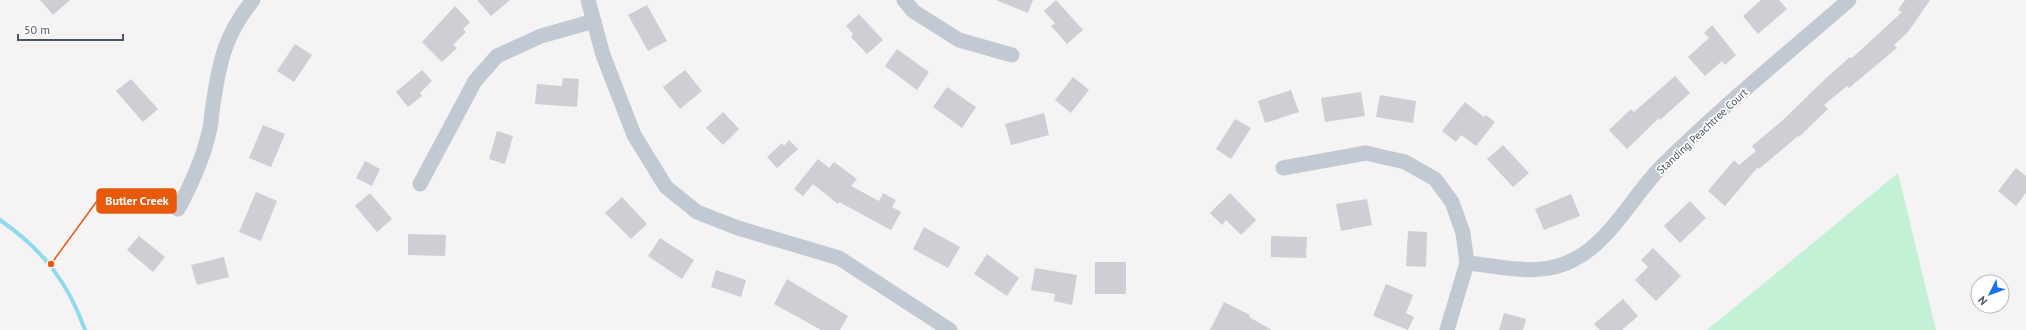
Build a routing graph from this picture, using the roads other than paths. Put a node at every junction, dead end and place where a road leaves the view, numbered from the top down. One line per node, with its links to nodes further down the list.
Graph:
1 (253, 0): 9 (street)
2 (588, 0): 5 (street)
3 (904, 0): 6 (street)
4 (1849, 0): 10 (street, Standing Peachtree Court)
5 (594, 21): 8 (street); 11 (street)
6 (1012, 56)
7 (1282, 168): 10 (street)
8 (420, 184)
9 (178, 209)
10 (1467, 263): 12 (street)
11 (950, 330)
12 (1447, 330)

